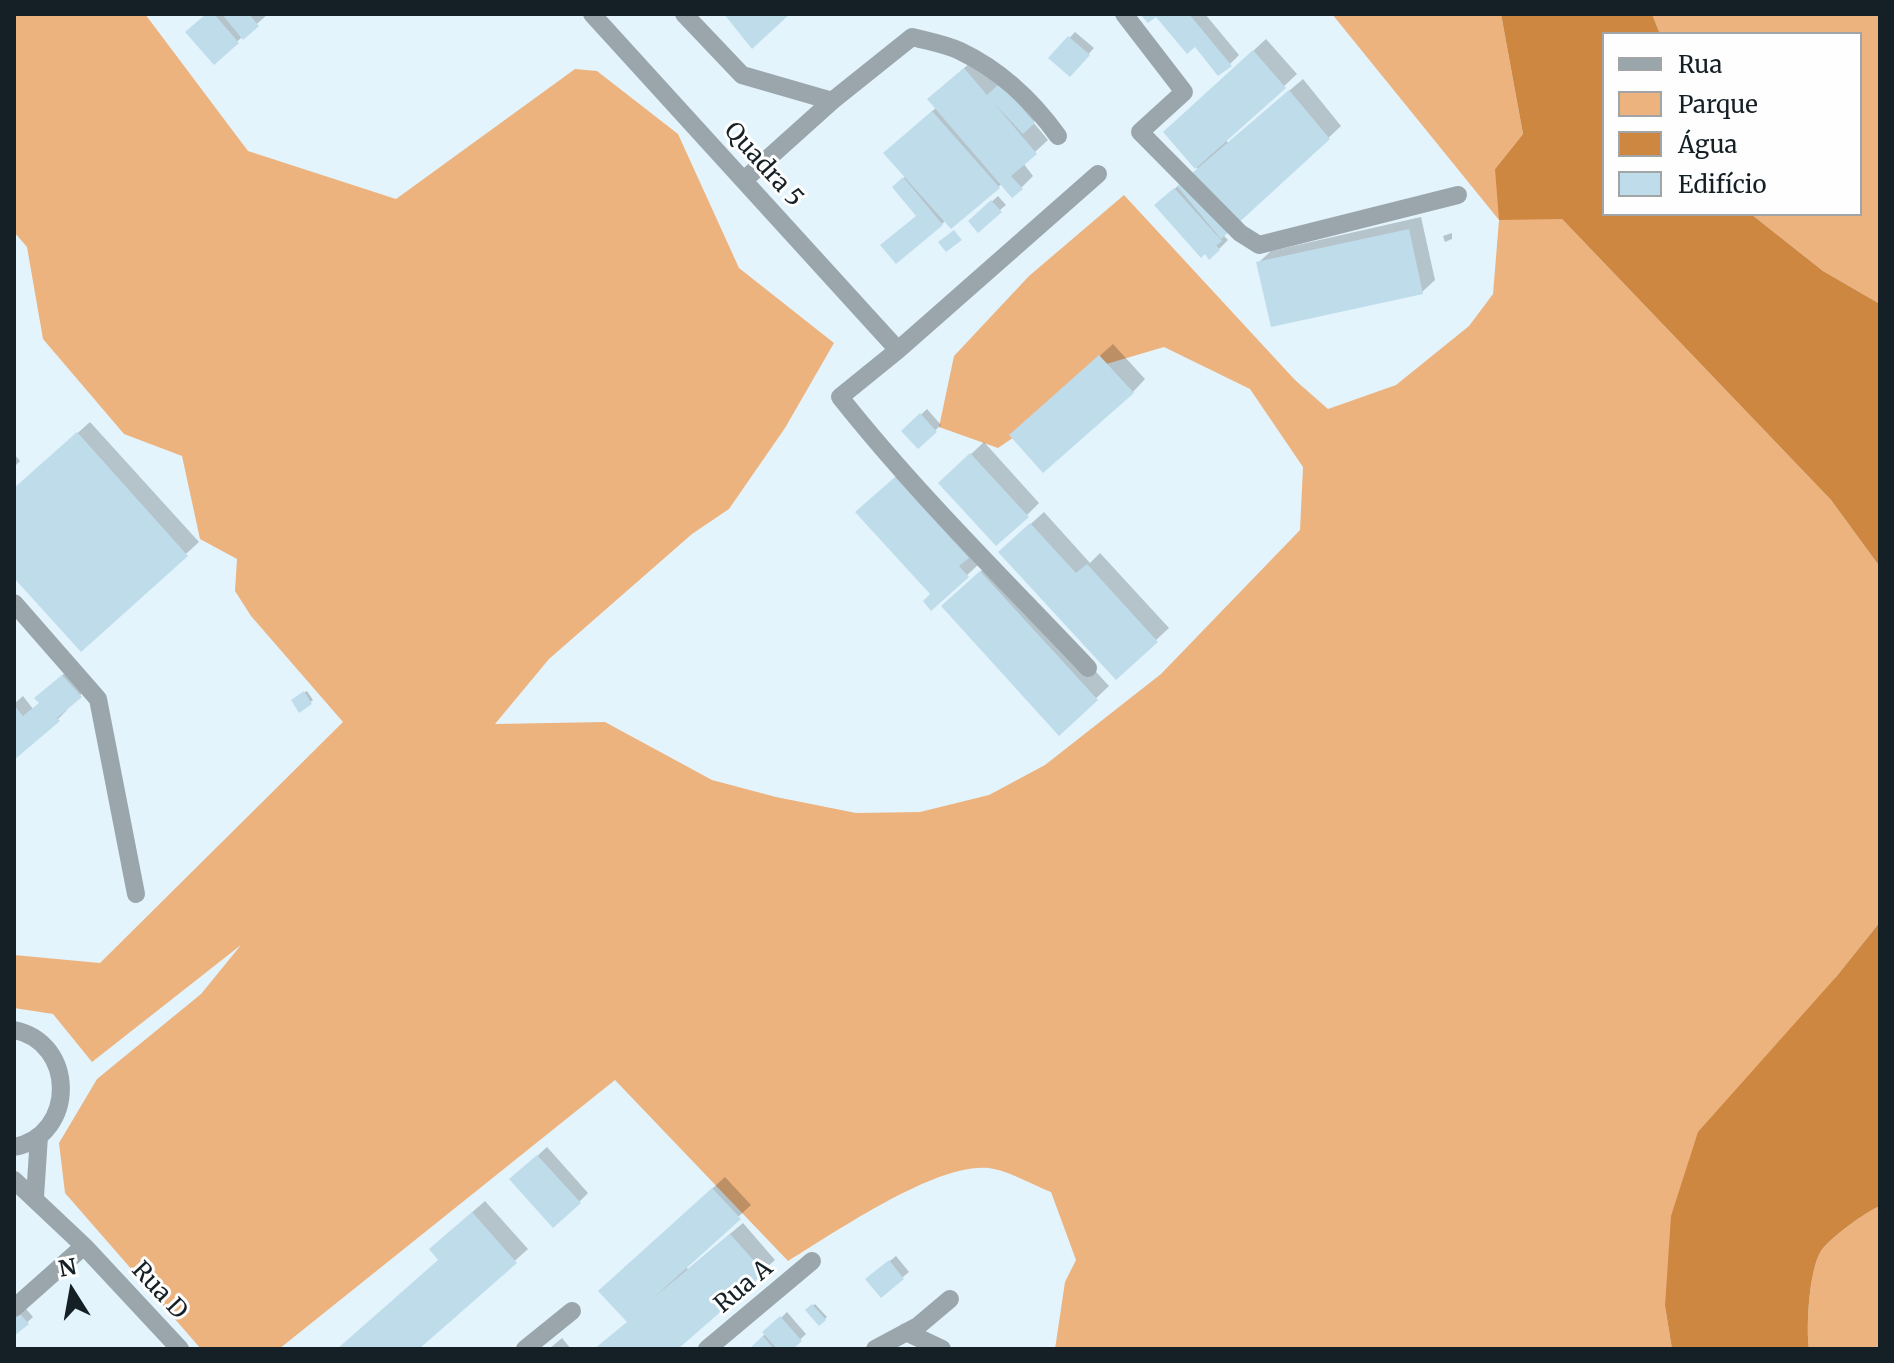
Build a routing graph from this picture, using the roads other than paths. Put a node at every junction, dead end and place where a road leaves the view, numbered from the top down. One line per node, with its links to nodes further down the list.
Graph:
1 (592, 14): 7 (street, Quadra 5)
2 (684, 14): 4 (street)
3 (1124, 14): 8 (street)
4 (832, 101): 5 (street); 7 (street)
5 (1058, 136)
6 (1098, 174): 9 (street)
7 (744, 180): 9 (street, Quadra 5)
8 (1458, 195)
9 (898, 350): 11 (street)
10 (14, 603): 12 (street)
11 (1088, 668)
12 (136, 894)
13 (14, 1030): 14 (street)
14 (39, 1136): 15 (street); 17 (street)
15 (14, 1147)
16 (14, 1180): 17 (street, Rua D)
17 (35, 1197): 18 (street, Rua D)
18 (84, 1246): 21 (street); 24 (street, Rua D)
19 (812, 1261): 26 (street, Rua A)
20 (950, 1299): 23 (street)
21 (14, 1308)
22 (572, 1311): 25 (street)
23 (906, 1332): 27 (street); 28 (street)
24 (180, 1349)
25 (525, 1349)
26 (707, 1349)
27 (875, 1349)
28 (942, 1349)

